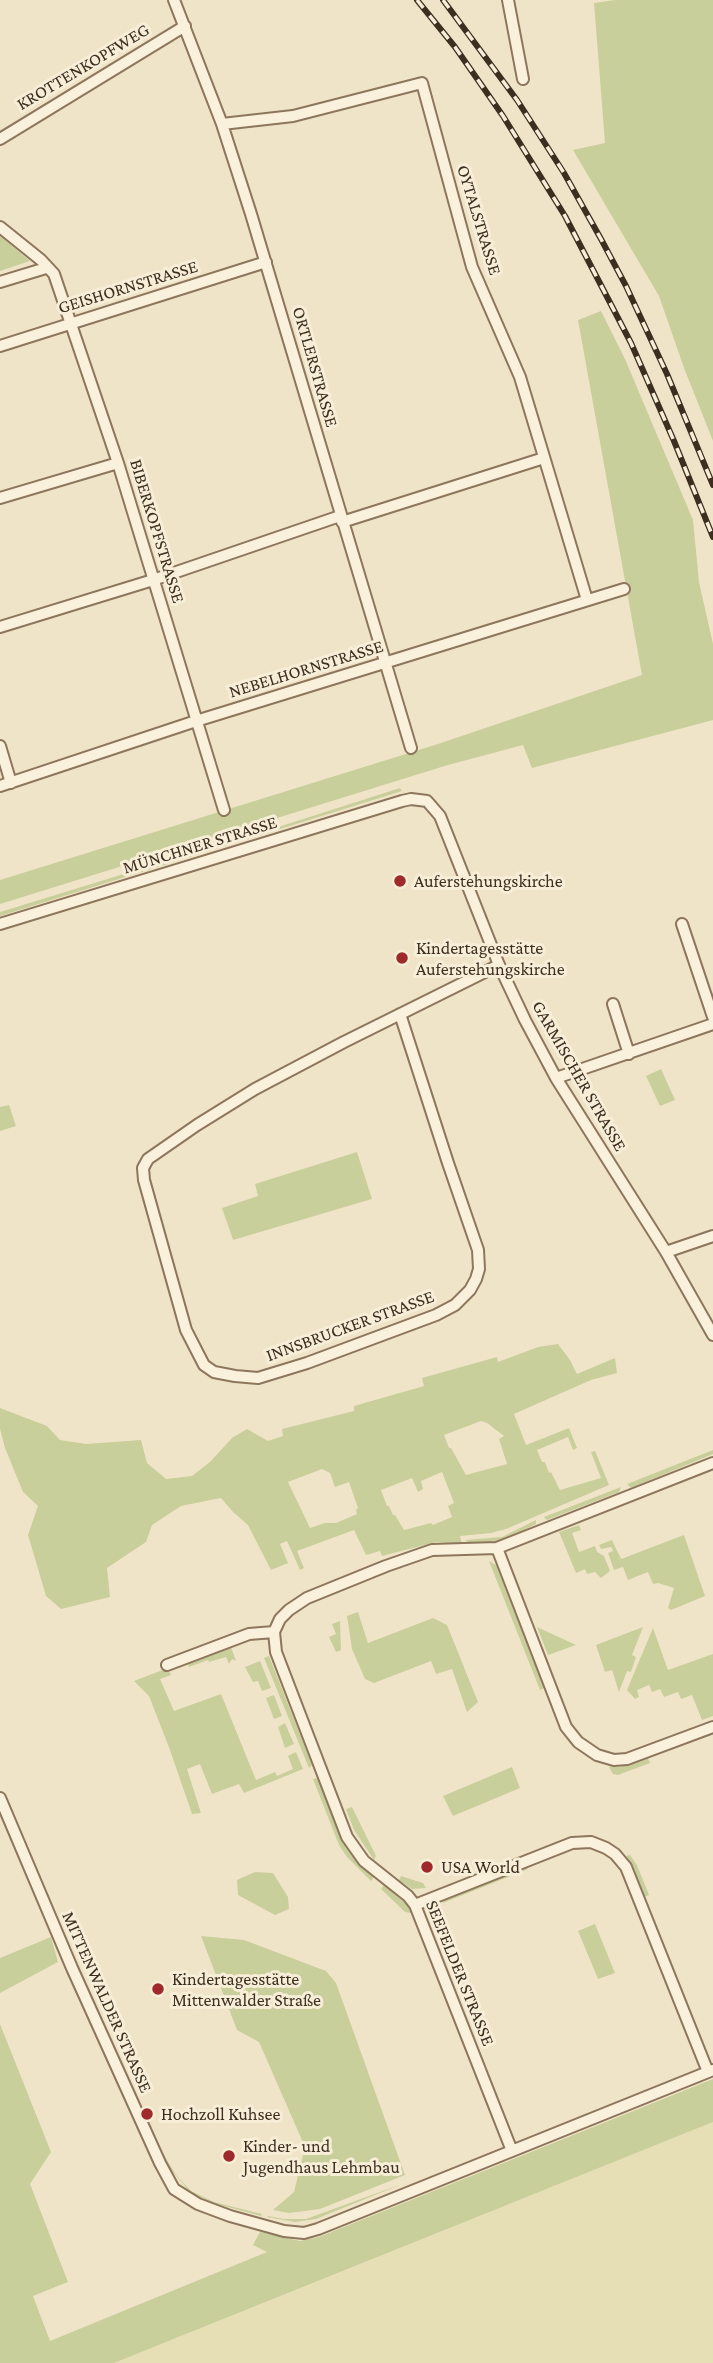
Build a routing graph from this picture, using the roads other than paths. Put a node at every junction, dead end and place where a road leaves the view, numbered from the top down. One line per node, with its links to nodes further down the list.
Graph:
1 (174, 0): 3 (street, ORTLERSTRASSE)
2 (508, 0): 4 (street)
3 (185, 26): 5 (street, ORTLERSTRASSE); 6 (street, KROTTENKOPFWEG)
4 (523, 79)
5 (222, 124): 8 (street, ORTLERSTRASSE); 13 (street, OYTALSTRASSE)
6 (0, 139)
7 (0, 227): 9 (street, BIBERKOPFSTRASSE)
8 (266, 262): 11 (street, GEISHORNSTRASSE); 16 (street, ORTLERSTRASSE)
9 (46, 268): 10 (street); 11 (street, BIBERKOPFSTRASSE)
10 (0, 282)
11 (72, 323): 12 (street, GEISHORNSTRASSE); 14 (street, BIBERKOPFSTRASSE)
12 (0, 346)
13 (544, 458): 16 (street); 19 (street, OYTALSTRASSE)
14 (118, 463): 15 (street); 17 (street, BIBERKOPFSTRASSE)
15 (0, 498)
16 (341, 519): 17 (street); 21 (street, ORTLERSTRASSE)
17 (153, 580): 20 (street); 22 (street, BIBERKOPFSTRASSE)
18 (624, 589): 19 (street, NEBELHORNSTRASSE)
19 (587, 600): 21 (street, NEBELHORNSTRASSE)
20 (0, 627)
21 (387, 662): 22 (street, NEBELHORNSTRASSE); 24 (street, ORTLERSTRASSE)
22 (196, 721): 25 (street, NEBELHORNSTRASSE); 27 (street, BIBERKOPFSTRASSE)
23 (0, 746): 25 (street)
24 (411, 748)
25 (5, 785)
26 (411, 799): 28 (street, MÜNCHNER STRASSE); 30 (street, GARMISCHER STRASSE)
27 (224, 810)
28 (0, 924)
29 (682, 924): 33 (street)
30 (499, 965): 32 (street, INNSBRUCKER STRASSE); 36 (street, GARMISCHER STRASSE)
31 (613, 1004): 35 (street)
32 (400, 1014): 32 (street, INNSBRUCKER STRASSE)
33 (713, 1017)
34 (713, 1024): 35 (street)
35 (629, 1054): 36 (street)
36 (556, 1078): 38 (street, GARMISCHER STRASSE)
37 (713, 1236): 38 (street)
38 (666, 1252): 39 (street, GARMISCHER STRASSE)
39 (713, 1335)
40 (713, 1463): 41 (street)
41 (497, 1548): 42 (street); 44 (street)
42 (274, 1632): 43 (street); 46 (street, SEEFELDER STRASSE)
43 (167, 1665)
44 (713, 1727)
45 (0, 1798): 48 (street, MITTENWALDER STRASSE)
46 (415, 1905): 47 (street); 48 (street, SEEFELDER STRASSE)
47 (710, 2071): 48 (street, MITTENWALDER STRASSE)
48 (512, 2151)

